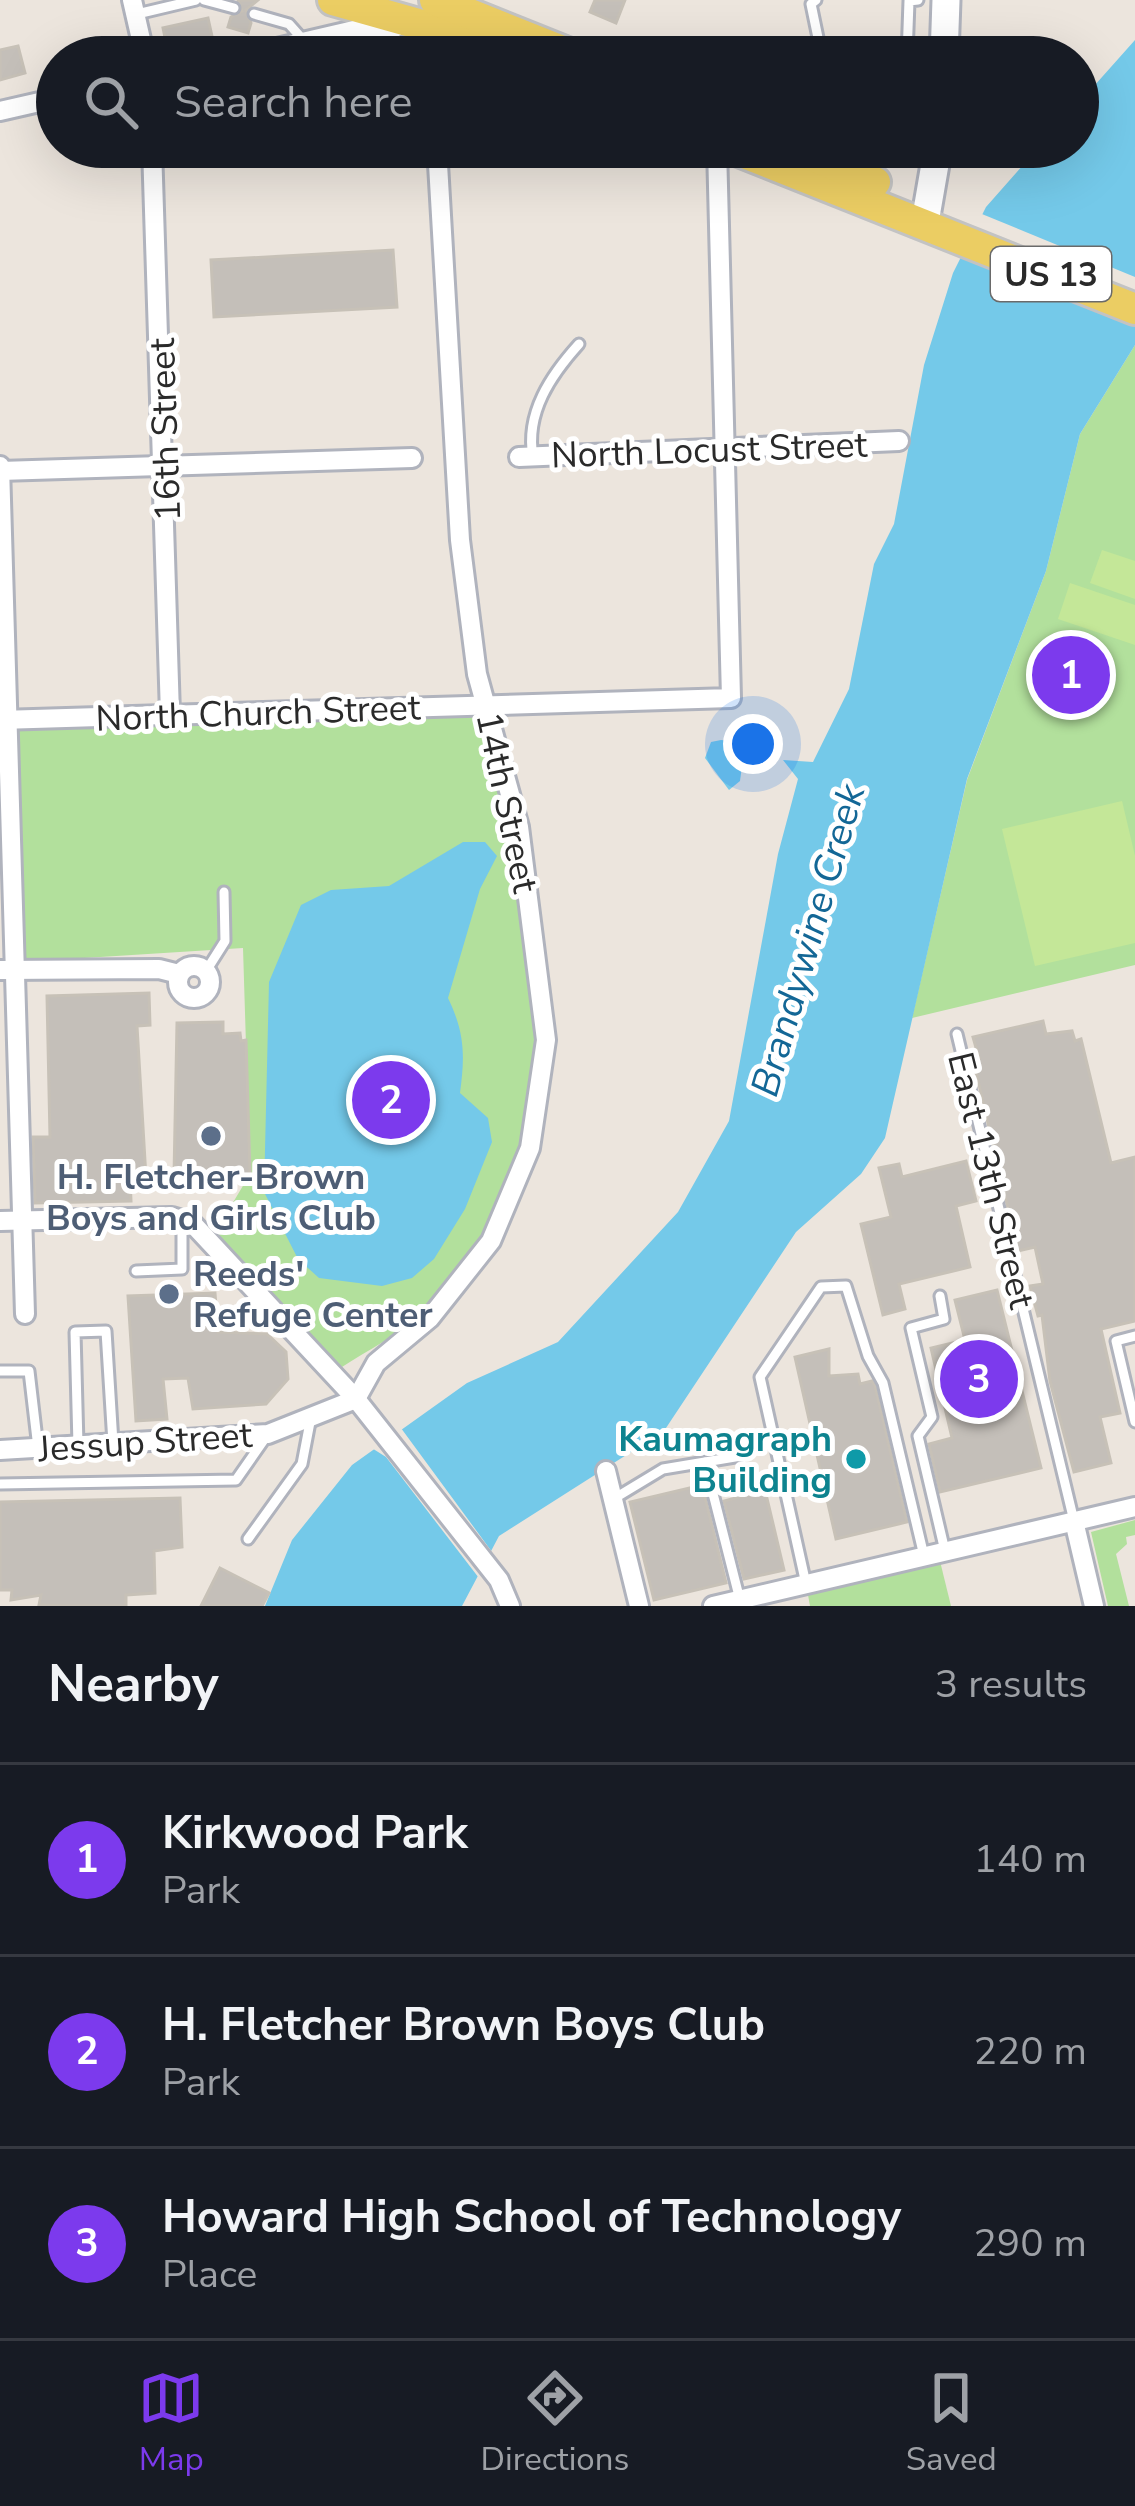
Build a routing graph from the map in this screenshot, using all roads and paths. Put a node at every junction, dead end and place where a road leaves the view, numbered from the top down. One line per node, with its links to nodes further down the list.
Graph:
1 (200, 0): 6 (lane); 7 (lane)
2 (333, 0): 8 (main road)
3 (815, 0): 14 (lane)
4 (912, 0): 15 (lane)
5 (946, 0): 16 (main road)
6 (134, 7)
7 (234, 8)
8 (445, 12): 11 (street); 12 (main road); 13 (main road)
9 (254, 14): 10 (lane)
10 (300, 36)
11 (332, 36)
12 (476, 36)
13 (515, 36)
14 (818, 36)
15 (909, 36)
16 (945, 36)
17 (36, 103): 18 (street)
18 (0, 111)
19 (153, 168): 34 (street, 16th Street)
20 (438, 168): 36 (street, 14th Street)
21 (718, 168): 31 (street)
22 (791, 168): 25 (main road, US 13)
23 (840, 168): 25 (main road, US 13)
24 (935, 168): 25 (main road)
25 (928, 214): 26 (main road, US 13)
26 (969, 232): 27 (main road, US 13); 28 (main road, US 13)
27 (1135, 292)
28 (1135, 309)
29 (580, 344): 32 (lane)
30 (899, 441): 31 (street, North Locust Street)
31 (725, 448): 32 (street, North Locust Street); 36 (street, North Church Street)
32 (526, 457)
33 (412, 458): 34 (street)
34 (166, 468): 35 (street); 37 (street, 16th Street)
35 (0, 469): 38 (street)
36 (488, 706): 37 (street, North Church Street); 52 (street, 14th Street)
37 (170, 714): 38 (street, North Church Street)
38 (3, 720): 40 (street)
39 (224, 892): 41 (lane)
40 (6, 970): 42 (street); 46 (street)
41 (206, 971): 42 (street); 42 (street)
42 (179, 974)
43 (957, 1034): 66 (lane, East 13th Street)
44 (182, 1219): 46 (street); 47 (lane); 52 (street)
45 (0, 1220): 46 (street)
46 (22, 1220): 49 (street)
47 (136, 1271)
48 (940, 1296): 68 (lane)
49 (26, 1314)
50 (1135, 1336): 54 (lane)
51 (0, 1371): 58 (lane)
52 (356, 1399): 53 (street, Jessup Street); 72 (street)
53 (311, 1417): 55 (street, Jessup Street); 67 (lane)
54 (1135, 1422)
55 (268, 1434): 56 (street, Jessup Street); 63 (lane)
56 (113, 1443): 57 (street, Jessup Street); 57 (lane)
57 (78, 1445): 58 (street, Jessup Street)
58 (38, 1448): 59 (street, Jessup Street)
59 (0, 1450)
60 (741, 1456): 61 (lane)
61 (705, 1462): 64 (lane); 71 (lane)
62 (605, 1471): 64 (street)
63 (0, 1484)
64 (610, 1501): 73 (street)
65 (1135, 1507): 66 (street)
66 (1074, 1521): 68 (street); 76 (street, East 13th Street)
67 (248, 1539)
68 (945, 1551): 69 (street)
69 (925, 1556): 70 (street); 70 (lane)
70 (806, 1584): 71 (street); 75 (street)
71 (740, 1600): 74 (street)
72 (509, 1606)
73 (639, 1606)
74 (712, 1606)
75 (811, 1606)
76 (1094, 1606)

